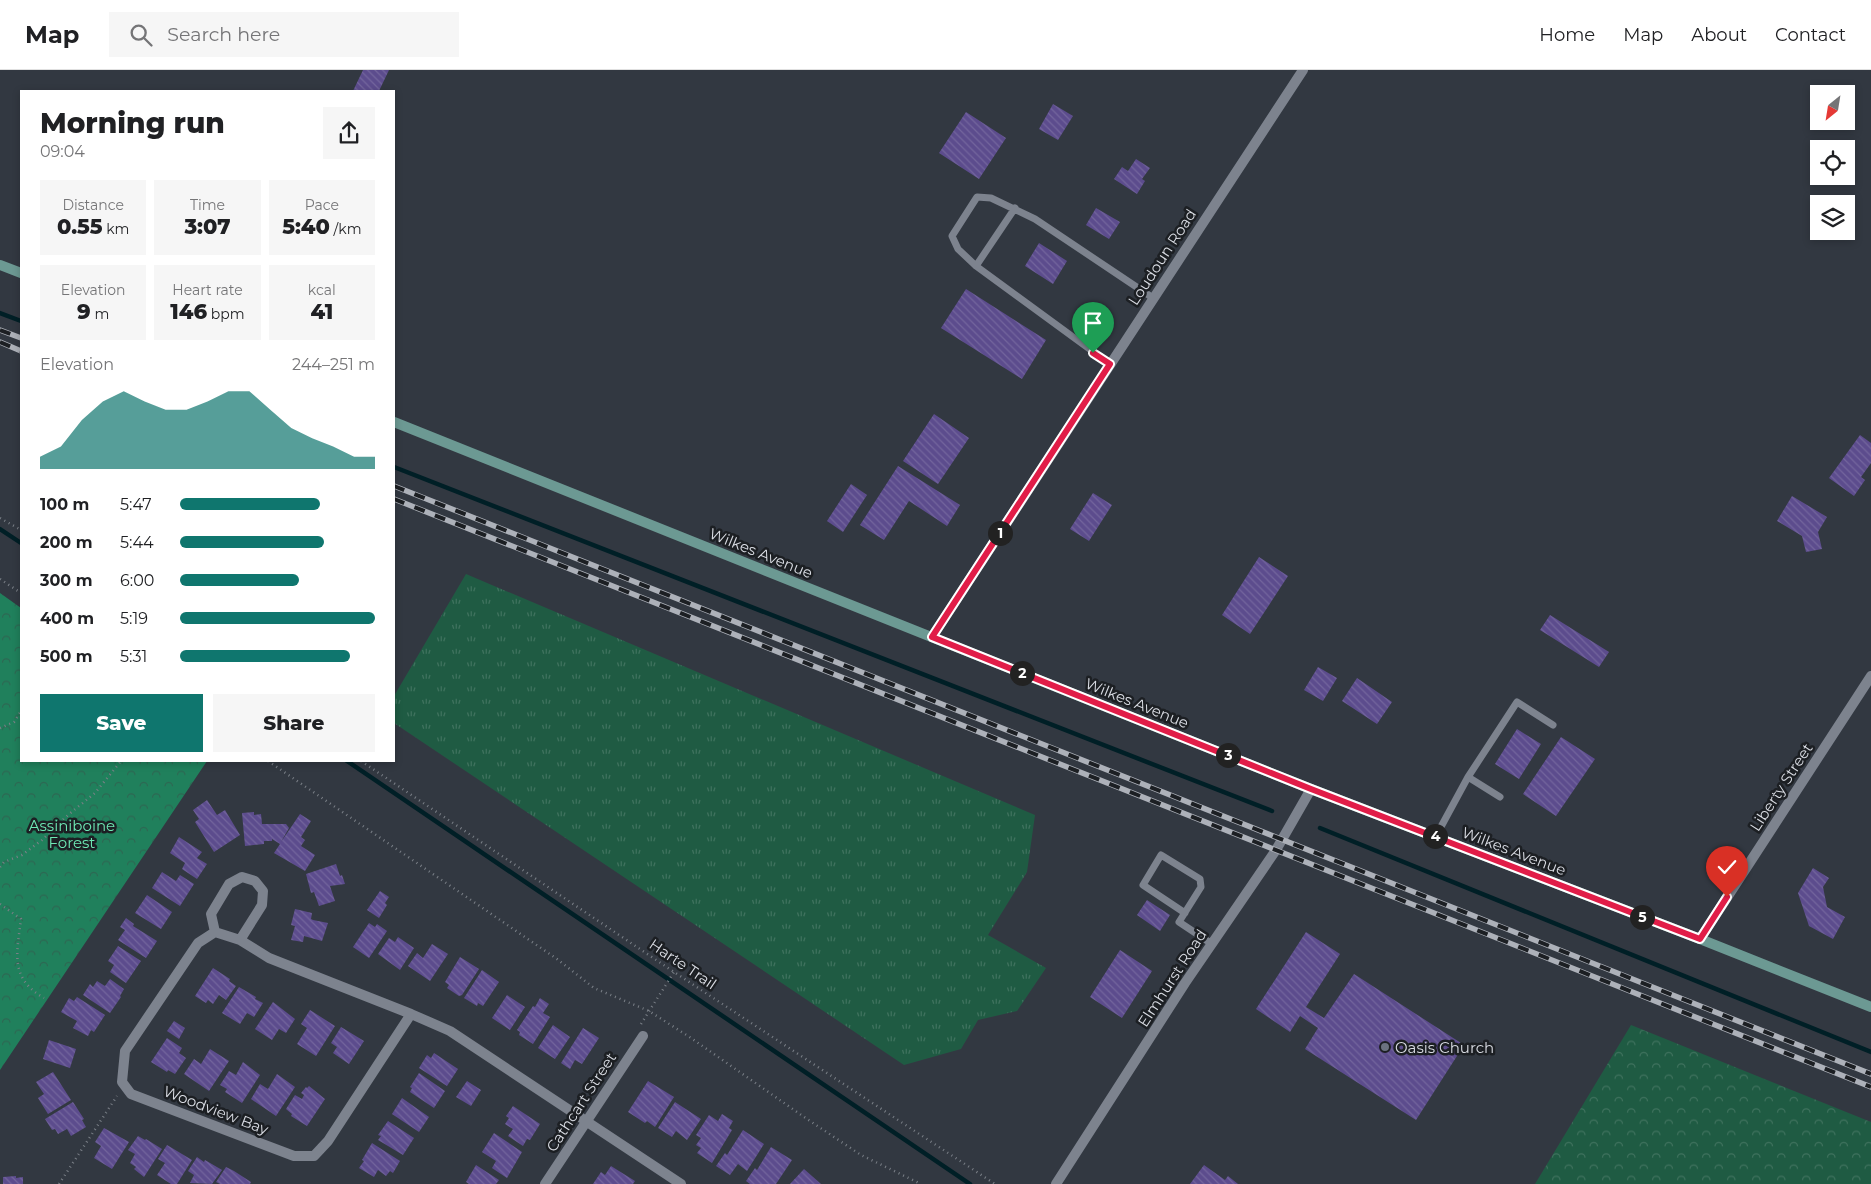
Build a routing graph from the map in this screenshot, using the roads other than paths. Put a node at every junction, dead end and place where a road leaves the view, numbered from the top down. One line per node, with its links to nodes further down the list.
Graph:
1 (1303, 70): 6 (street, Loudoun Road)
2 (1015, 208): 4 (lane); 4 (lane); 6 (lane)
3 (0, 265): 5 (main road)
4 (976, 266): 7 (lane)
5 (20, 273)
6 (1153, 298): 7 (street, Loudoun Road)
7 (1110, 364): 9 (street, Loudoun Road)
8 (395, 422): 9 (main road, Wilkes Avenue)
9 (932, 637): 13 (main road, Wilkes Avenue)
10 (1871, 676): 18 (street, Liberty Street)
11 (1553, 725): 12 (lane)
12 (1468, 777): 14 (lane); 15 (lane)
13 (1311, 789): 15 (main road, Wilkes Avenue); 20 (street, Elmhurst Road)
14 (1500, 797)
15 (1436, 836): 18 (main road, Wilkes Avenue)
16 (1185, 912): 16 (lane); 20 (lane)
17 (215, 932): 19 (street); 19 (street); 22 (street, Woodview Bay)
18 (1700, 939): 21 (main road, Wilkes Avenue)
19 (240, 940): 22 (street)
20 (1212, 944): 27 (street, Elmhurst Road)
21 (1871, 1007)
22 (411, 1014): 24 (street)
23 (643, 1036): 24 (street, Cathcart Street)
24 (587, 1122): 25 (street, Cathcart Street); 26 (street)
25 (545, 1184)
26 (680, 1184)
27 (1056, 1184)

